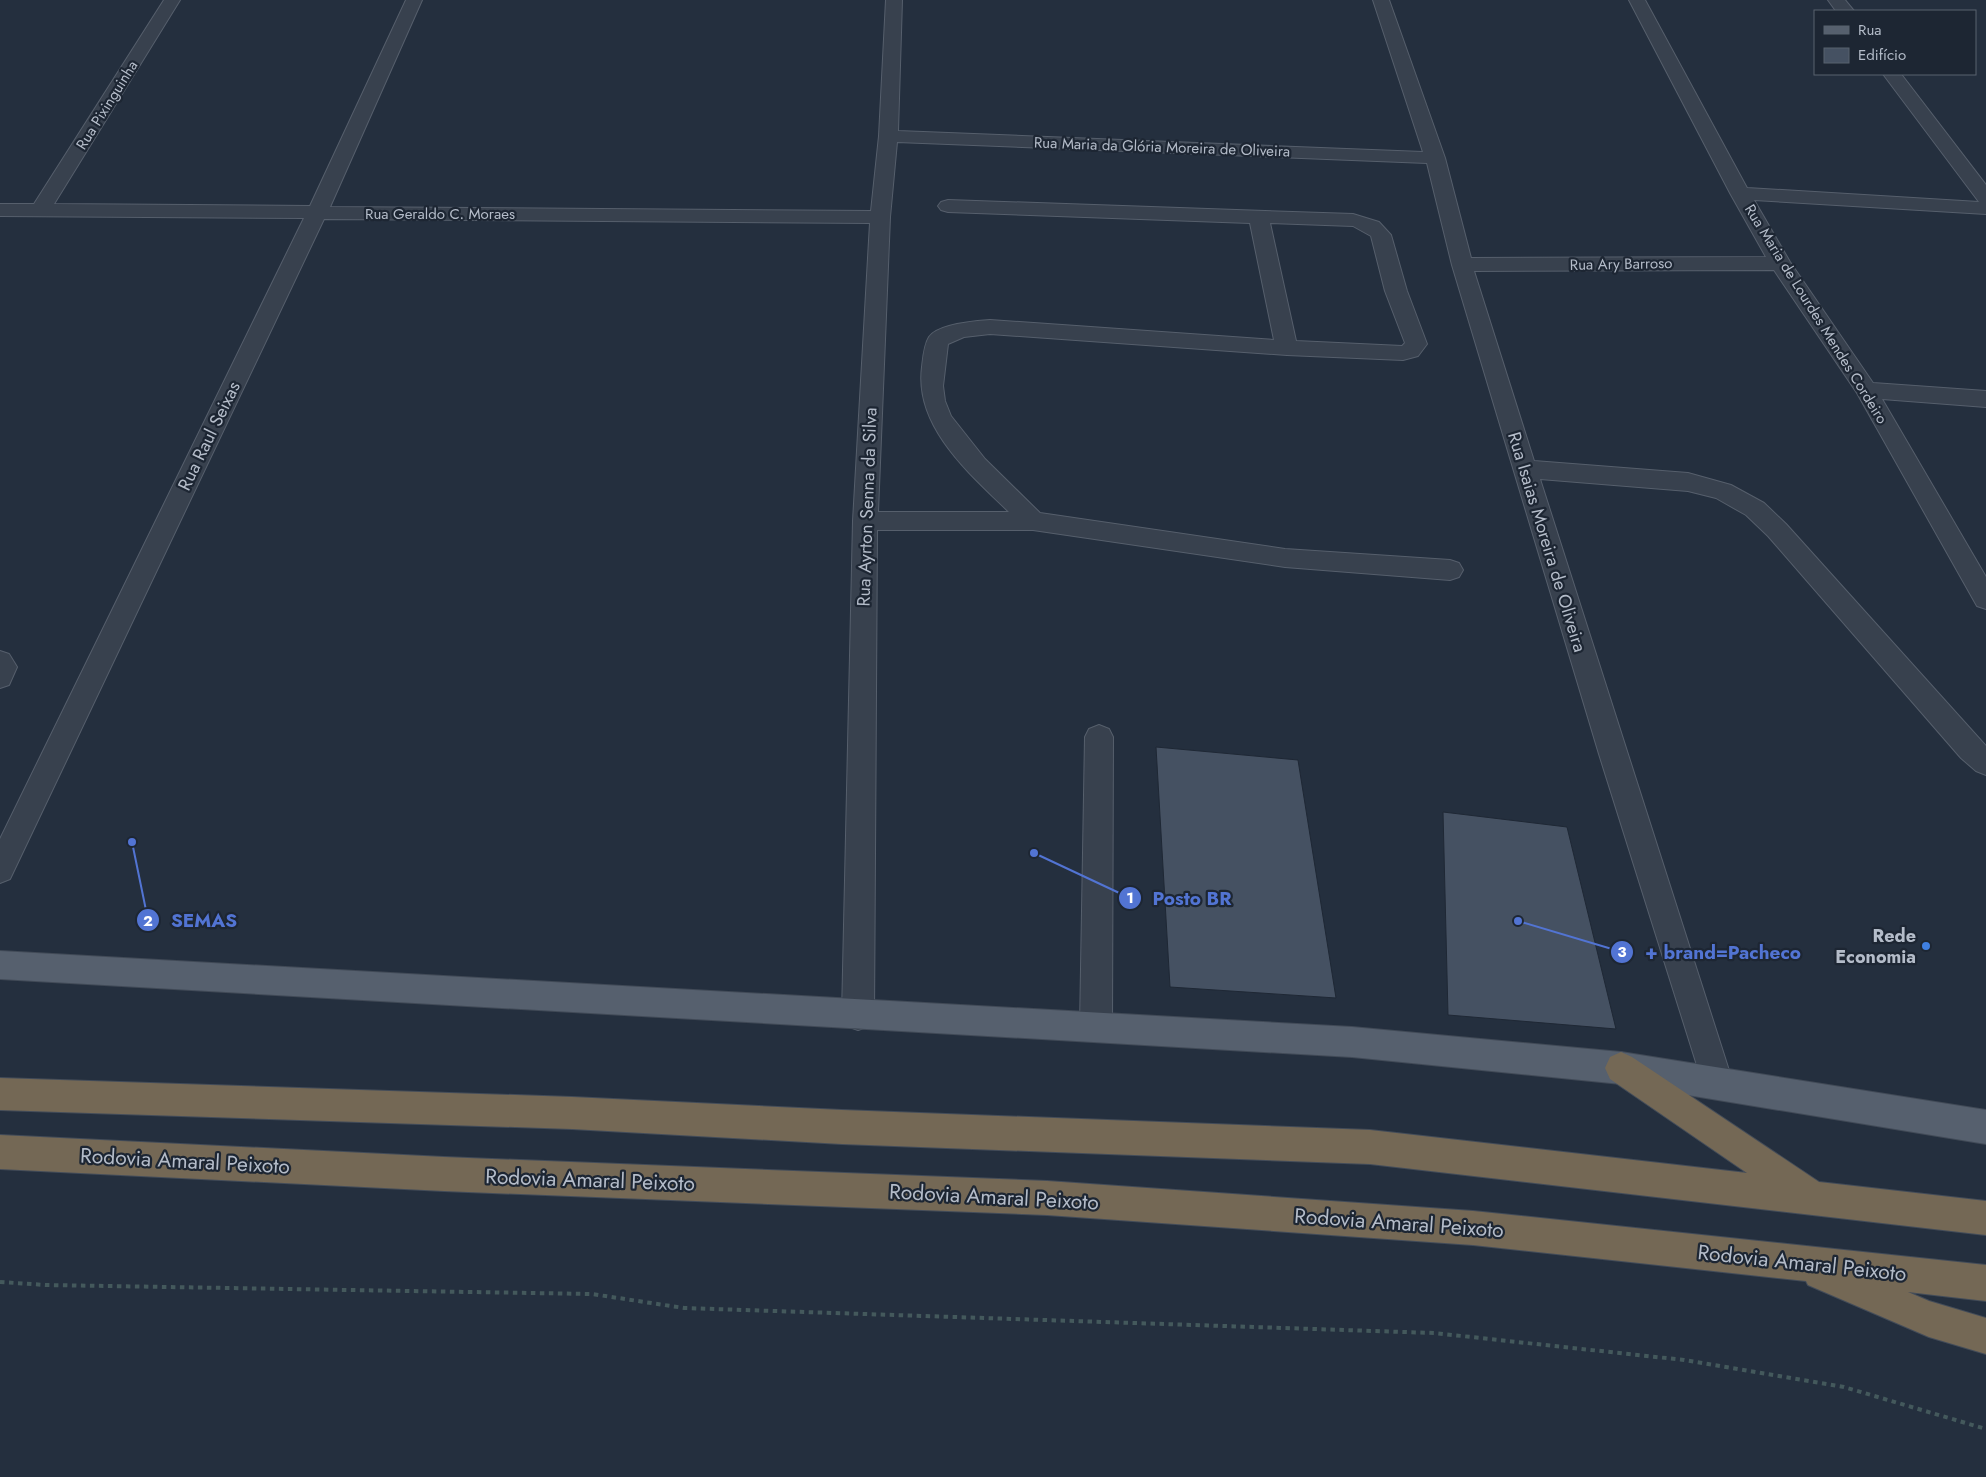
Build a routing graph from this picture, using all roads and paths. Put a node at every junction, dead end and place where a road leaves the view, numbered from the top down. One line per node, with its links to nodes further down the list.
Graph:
1 (172, 0): 15 (street, Rua Pixinguinha)
2 (414, 0): 17 (street, Rua Raul Seixas)
3 (894, 0): 9 (street, Rua Ayrton Senna da Silva)
4 (1381, 0): 10 (street, Rua Isaias Moreira de Oliveira)
5 (1637, 0): 11 (street, Rua Maria de Lourdes Mendes Cordeiro)
6 (1836, 0): 7 (street)
7 (1844, 10)
8 (1893, 75): 12 (street)
9 (888, 136): 10 (street, Rua Maria da Glória Moreira de Oliveira); 18 (street, Rua Ayrton Senna da Silva)
10 (1435, 158): 21 (street, Rua Isaias Moreira de Oliveira)
11 (1740, 193): 14 (street); 20 (street, Rua Maria de Lourdes Mendes Cordeiro)
12 (1986, 198)
13 (948, 206): 19 (street)
14 (1986, 208)
15 (41, 209): 16 (street, Rua Geraldo C. Moraes); 17 (street, Rua Geraldo C. Moraes)
16 (0, 210)
17 (317, 213): 18 (street, Rua Geraldo C. Moraes); 34 (street, Rua Raul Seixas)
18 (880, 217): 27 (street, Rua Ayrton Senna da Silva)
19 (1259, 218): 22 (street); 22 (street)
20 (1780, 263): 21 (street, Rua Ary Barroso); 23 (street, Rua Maria de Lourdes Mendes Cordeiro)
21 (1462, 265): 25 (street, Rua Isaias Moreira de Oliveira)
22 (1287, 348): 26 (street)
23 (1866, 390): 24 (street); 29 (street, Rua Maria de Lourdes Mendes Cordeiro)
24 (1986, 399)
25 (1525, 469): 33 (street); 39 (street, Rua Isaias Moreira de Oliveira)
26 (1033, 520): 27 (street); 28 (street)
27 (865, 521): 36 (street, Rua Ayrton Senna da Silva)
28 (1450, 570)
29 (1986, 599)
30 (0, 662): 31 (street)
31 (0, 677)
32 (1099, 737): 37 (street)
33 (1986, 763)
34 (0, 870)
35 (0, 964): 36 (main road)
36 (858, 1015): 37 (main road)
37 (1096, 1027): 38 (main road)
38 (1621, 1068): 39 (main road); 43 (highway)
39 (1717, 1083): 41 (main road)
40 (0, 1094): 43 (highway)
41 (1986, 1127)
42 (0, 1152): 45 (highway, Rodovia Amaral Peixoto)
43 (1813, 1198): 44 (highway)
44 (1986, 1218)
45 (1794, 1262): 47 (highway, Rodovia Amaral Peixoto); 48 (highway)
46 (0, 1282): 49 (path)
47 (1986, 1284)
48 (1986, 1336)
49 (1986, 1430)

